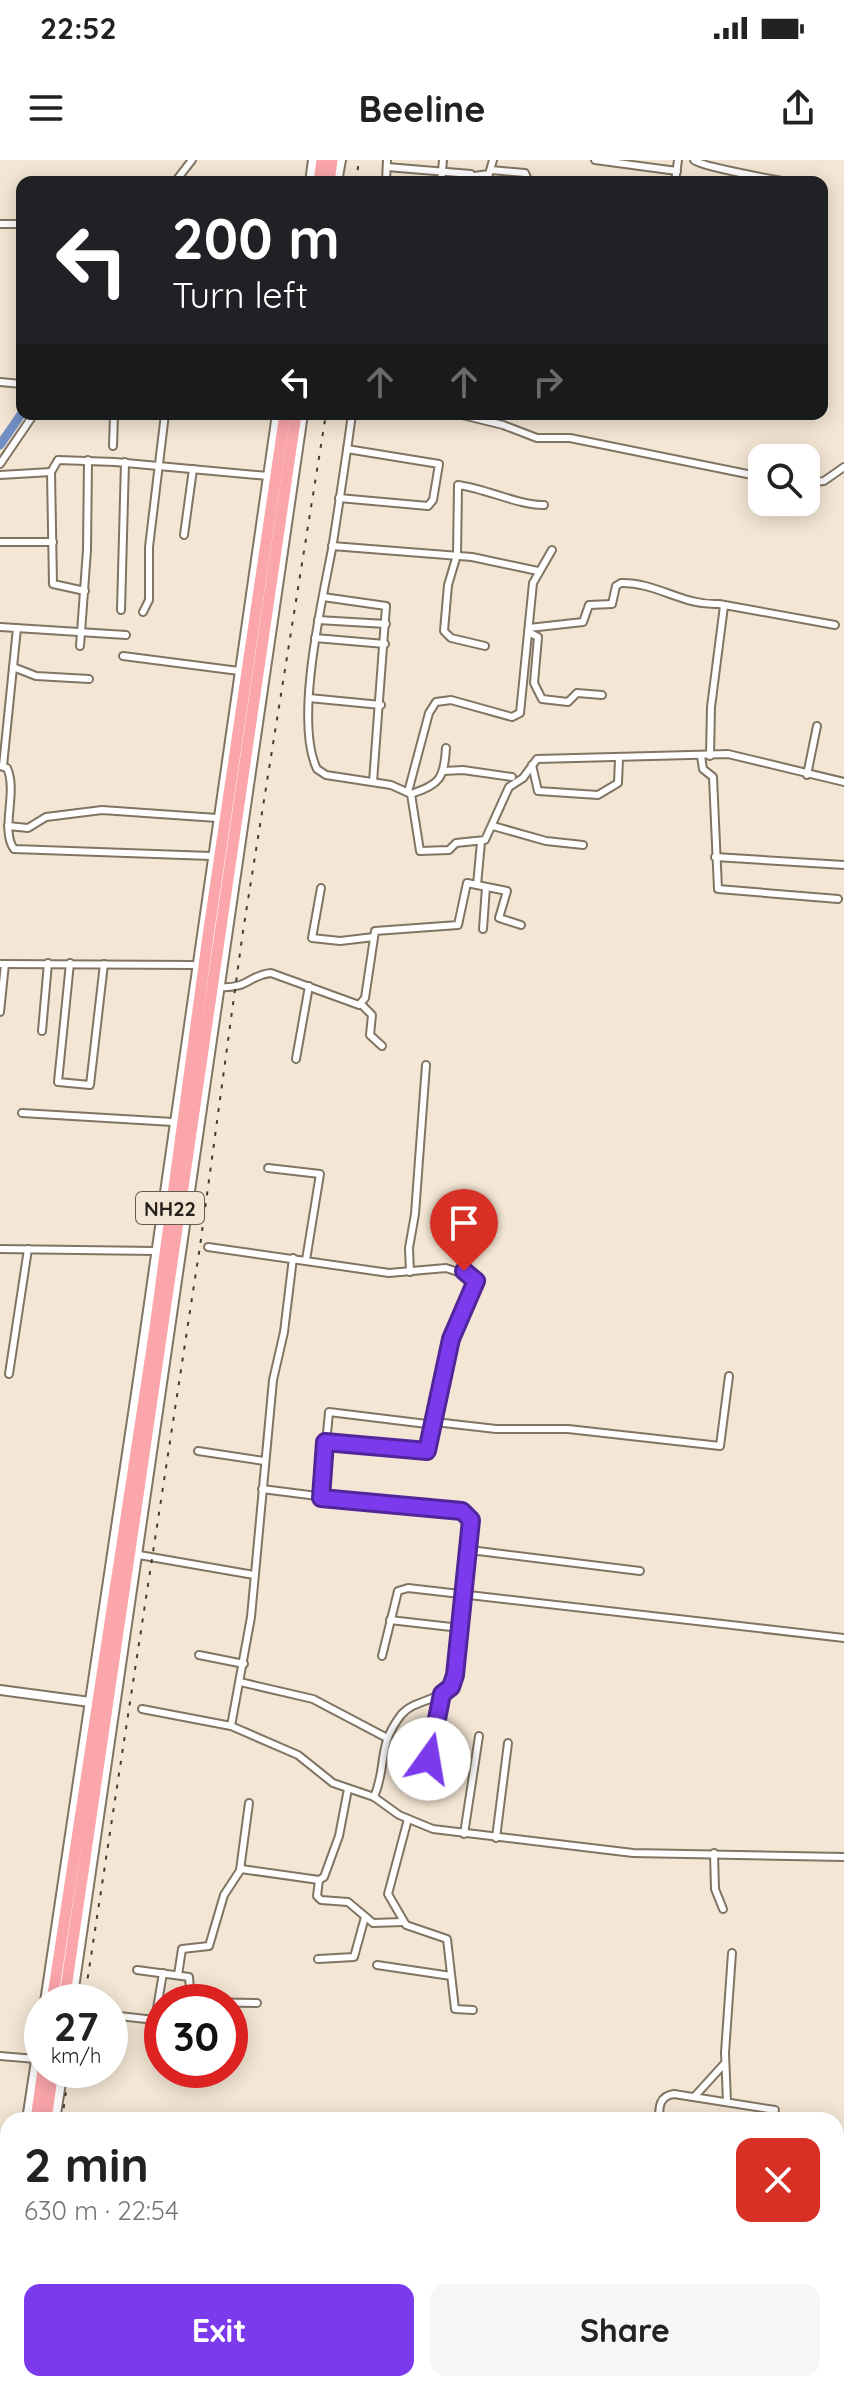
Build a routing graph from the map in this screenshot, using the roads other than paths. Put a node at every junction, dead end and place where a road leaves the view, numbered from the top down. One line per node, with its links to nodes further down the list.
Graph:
1 (192, 160): 11 (street)
2 (443, 160): 10 (street)
3 (493, 160): 8 (street)
4 (595, 160): 9 (street)
5 (678, 160): 9 (street)
6 (694, 160): 17 (street)
7 (387, 163): 10 (street)
8 (491, 170): 14 (street); 15 (street)
9 (677, 171): 16 (street)
10 (442, 173): 12 (street); 13 (street)
11 (180, 176)
12 (442, 176)
13 (458, 176)
14 (485, 176)
15 (526, 176)
16 (676, 176)
17 (753, 176)
18 (30, 420): 33 (street)
19 (114, 420): 29 (street)
20 (165, 420): 34 (street)
21 (276, 420): 27 (street)
22 (284, 420): 182 (highway, NH22, bridge)
23 (295, 420): 183 (highway, NH22, bridge)
24 (302, 420): 28 (street)
25 (351, 420): 30 (street)
26 (486, 420): 38 (street)
27 (274, 431): 28 (street); 40 (street)
28 (300, 435): 89 (street)
29 (113, 446)
30 (347, 449): 42 (street); 42 (street)
31 (88, 460): 32 (street); 37 (street); 51 (street)
32 (125, 462): 34 (street); 54 (street)
33 (0, 464)
34 (161, 466): 36 (street); 55 (street)
35 (844, 467): 41 (street)
36 (193, 469): 40 (street); 44 (street)
37 (51, 472): 39 (street); 46 (street)
38 (748, 474)
39 (0, 475)
40 (268, 476): 70 (street)
41 (820, 481)
42 (339, 498): 47 (street)
43 (544, 505): 49 (street)
44 (184, 535)
45 (0, 542): 46 (street)
46 (53, 542): 51 (street)
47 (332, 546): 49 (street); 52 (street)
48 (552, 550): 50 (street)
49 (457, 555): 50 (street); 67 (street)
50 (538, 571): 61 (street)
51 (85, 591): 62 (street)
52 (323, 597): 56 (street); 57 (street)
53 (724, 606): 58 (street); 61 (street); 78 (street)
54 (121, 610)
55 (143, 612)
56 (318, 620): 57 (street); 64 (street)
57 (386, 624): 65 (street)
58 (835, 625)
59 (0, 627): 60 (street)
60 (17, 628): 62 (street); 69 (street)
61 (528, 630): 72 (street); 87 (street)
62 (83, 632): 63 (street); 66 (street)
63 (126, 635)
64 (315, 638): 65 (street); 73 (street)
65 (385, 644): 74 (street)
66 (80, 646)
67 (485, 646)
68 (123, 656): 70 (street)
69 (13, 667): 71 (street); 81 (street)
70 (239, 671): 88 (street)
71 (89, 679)
72 (602, 695)
73 (309, 698): 74 (street); 85 (street)
74 (381, 705): 85 (street)
75 (817, 726): 83 (street)
76 (446, 748): 82 (street)
77 (701, 756): 78 (street); 79 (street); 96 (street)
78 (710, 756): 83 (street)
79 (619, 759): 80 (street); 80 (street)
80 (532, 763): 92 (street)
81 (1, 766): 91 (street)
82 (443, 771): 84 (street); 87 (street)
83 (807, 775): 86 (street)
84 (512, 777)
85 (373, 782): 87 (street)
86 (844, 782)
87 (410, 793): 93 (street)
88 (219, 806): 89 (street); 90 (street)
89 (246, 810): 111 (street)
90 (217, 818): 91 (street); 95 (street)
91 (8, 826): 95 (street)
92 (493, 826): 93 (street); 94 (street)
93 (481, 842): 98 (street)
94 (583, 845)
95 (211, 856): 109 (street)
96 (715, 857): 97 (street); 101 (street)
97 (844, 865)
98 (477, 885): 99 (street); 104 (street)
99 (486, 887): 102 (street); 103 (street)
100 (321, 888): 104 (street)
101 (838, 899)
102 (521, 925)
103 (483, 929)
104 (374, 937): 112 (street)
105 (48, 963): 106 (street); 107 (street); 114 (street)
106 (70, 963): 108 (street); 108 (street)
107 (2, 964): 113 (street)
108 (104, 964): 109 (street)
109 (196, 965): 119 (street)
110 (309, 986): 111 (street); 112 (street); 116 (street)
111 (220, 987): 122 (street)
112 (361, 1004): 115 (street)
113 (0, 1012)
114 (42, 1031)
115 (382, 1046)
116 (296, 1059)
117 (426, 1065): 129 (street)
118 (22, 1113): 119 (street)
119 (173, 1122): 121 (street)
120 (268, 1168): 128 (street)
121 (162, 1203): 122 (street); 126 (street)
122 (190, 1209): 139 (street)
123 (208, 1247): 127 (street)
124 (0, 1249): 125 (street)
125 (28, 1249): 126 (street); 130 (street)
126 (156, 1251): 146 (street)
127 (293, 1258): 128 (street); 135 (street)
128 (306, 1260): 129 (street)
129 (410, 1272): 132 (street)
130 (9, 1374)
131 (729, 1376): 132 (street)
132 (435, 1424): 133 (street); 133 (street)
133 (325, 1442): 137 (street)
134 (198, 1451): 135 (street)
135 (264, 1461): 136 (street)
136 (262, 1489): 137 (street); 141 (street)
137 (321, 1498): 138 (street)
138 (470, 1550): 140 (street); 142 (street)
139 (139, 1555): 141 (street); 147 (street)
140 (640, 1571)
141 (254, 1575): 150 (street)
142 (464, 1596): 143 (street); 144 (street); 145 (street)
143 (390, 1620): 144 (street); 149 (street)
144 (460, 1628): 153 (street)
145 (844, 1638)
146 (99, 1646): 147 (street); 154 (street)
147 (125, 1650): 184 (street)
148 (199, 1655): 150 (street)
149 (382, 1656)
150 (244, 1664): 151 (street)
151 (240, 1682): 156 (street); 158 (street)
152 (0, 1690): 154 (street)
153 (442, 1694): 158 (street); 160 (street)
154 (90, 1702): 181 (street)
155 (142, 1709): 156 (street)
156 (231, 1726): 161 (street)
157 (479, 1736): 165 (street)
158 (387, 1738): 162 (street)
159 (508, 1743): 166 (street)
160 (429, 1759)
161 (348, 1789): 162 (street); 170 (street)
162 (374, 1797): 164 (street)
163 (249, 1803): 169 (street)
164 (408, 1819): 165 (street); 173 (street)
165 (464, 1834): 166 (street)
166 (496, 1838): 167 (street)
167 (714, 1853): 168 (street); 171 (street)
168 (844, 1857)
169 (240, 1870): 170 (street); 179 (street)
170 (319, 1880): 172 (street)
171 (723, 1909)
172 (365, 1917): 173 (street); 175 (street)
173 (403, 1922): 180 (street)
174 (732, 1953): 190 (street)
175 (318, 1959)
176 (377, 1965): 180 (street)
177 (137, 1970): 178 (street)
178 (163, 1973): 179 (street); 187 (street)
179 (178, 1975): 185 (street)
180 (451, 1976): 186 (street)
181 (48, 1984)
182 (55, 1984)
183 (67, 1984)
184 (75, 1984)
185 (257, 2003)
186 (473, 2010)
187 (128, 2017)
188 (0, 2056): 189 (street)
189 (24, 2061)
190 (725, 2063): 195 (street); 196 (street)
191 (34, 2088): 198 (street)
192 (38, 2088): 199 (highway)
193 (50, 2088): 200 (highway)
194 (60, 2088): 201 (street)
195 (695, 2096): 196 (street); 202 (street)
196 (727, 2102): 197 (street)
197 (775, 2110)
198 (29, 2112)
199 (37, 2112)
200 (47, 2112)
201 (56, 2112)
202 (661, 2112)

